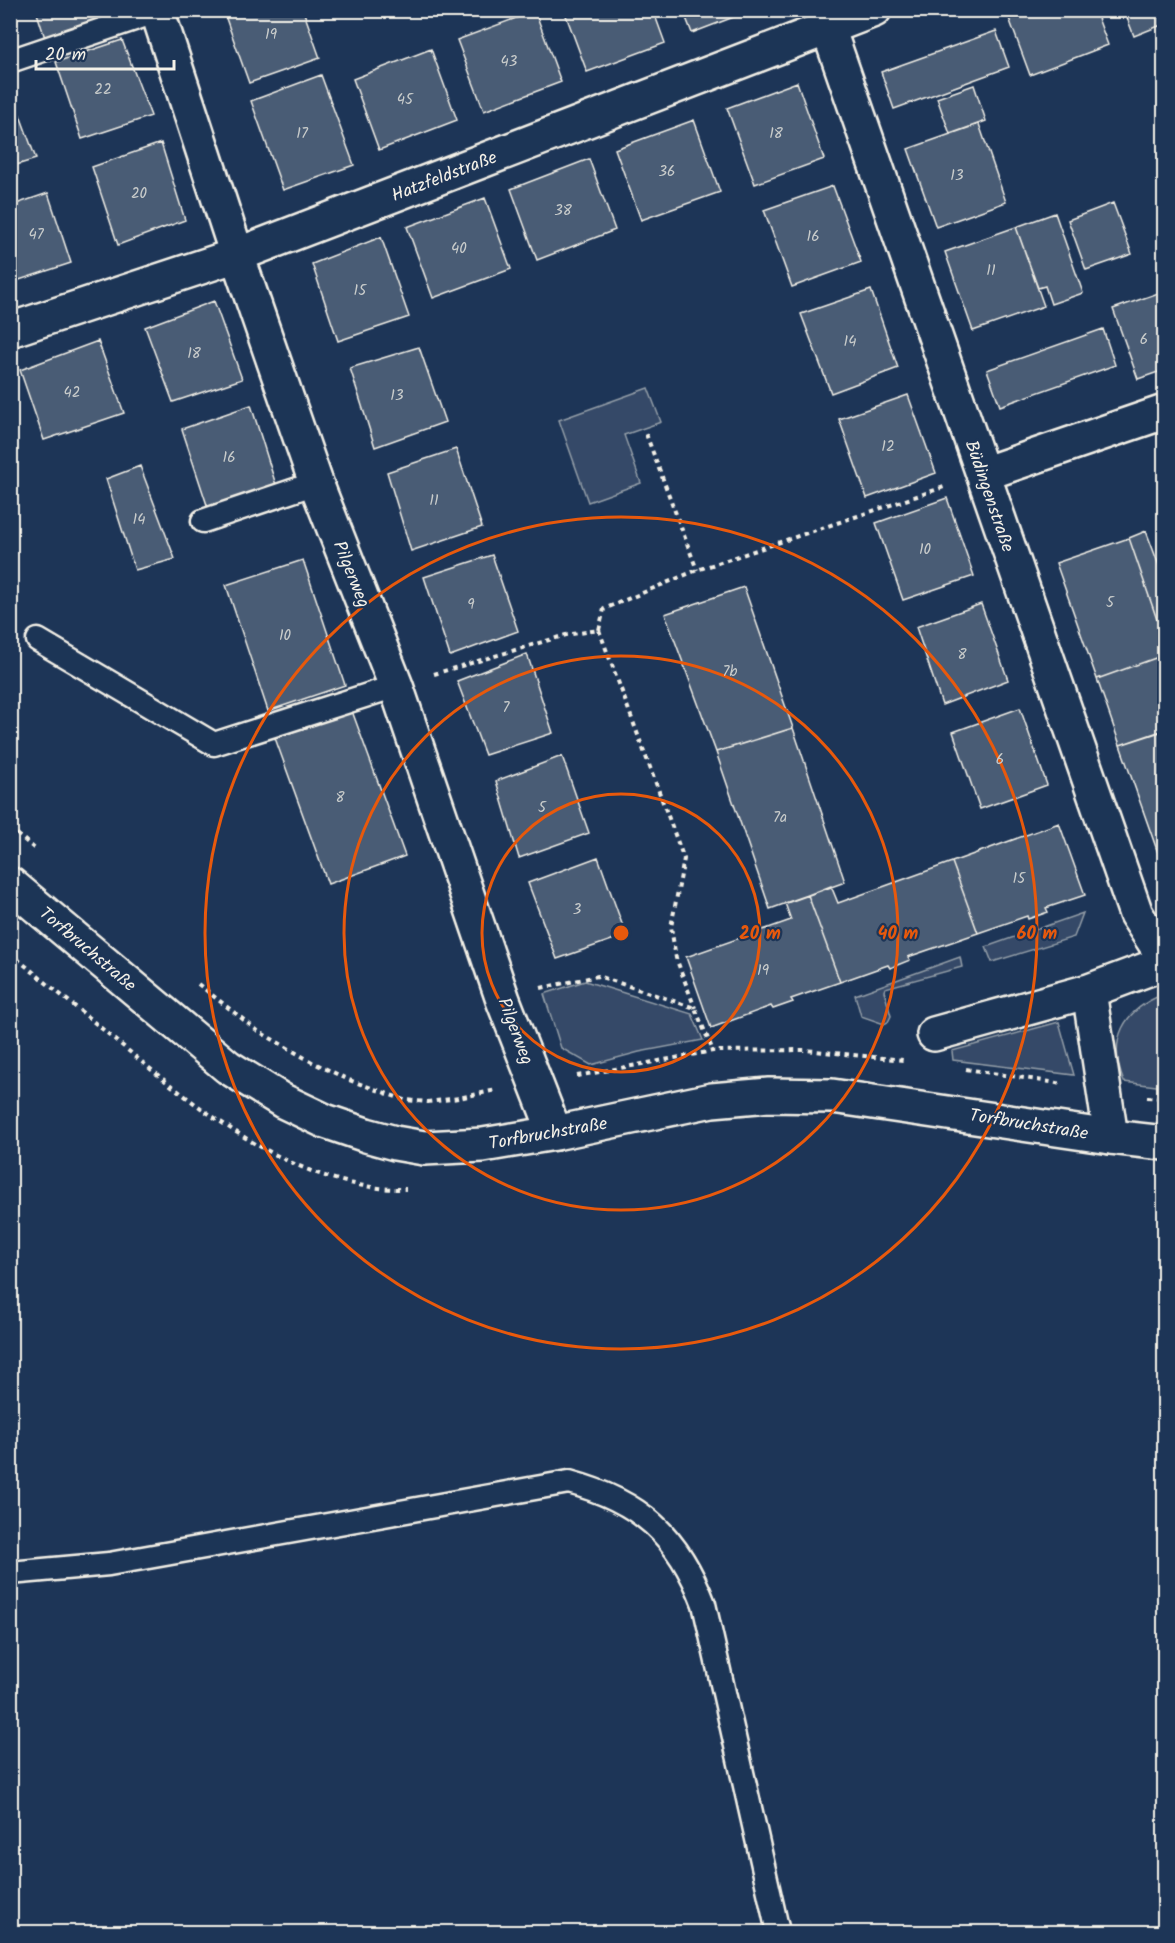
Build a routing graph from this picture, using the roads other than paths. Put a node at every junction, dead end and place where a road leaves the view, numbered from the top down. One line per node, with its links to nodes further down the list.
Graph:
1 (874, 10): 3 (street, Hatzfeldstraße)
2 (158, 11): 4 (lane, Pilgerweg); 5 (street, Pilgerweg)
3 (828, 28): 5 (street, Hatzfeldstraße); 8 (street, Büdingenstraße)
4 (10, 61)
5 (237, 255): 6 (street, Hatzfeldstraße); 9 (street, Pilgerweg)
6 (10, 330)
7 (1164, 412): 8 (street)
8 (982, 474): 14 (street, Büdingenstraße)
9 (316, 483): 10 (lane); 12 (street, Pilgerweg)
10 (203, 521)
11 (38, 640): 12 (lane)
12 (396, 686): 18 (street, Pilgerweg)
13 (10, 884): 18 (street, Torfbruchstraße)
14 (1164, 957)
15 (1164, 963): 16 (street)
16 (1089, 991): 17 (street); 19 (street)
17 (934, 1034)
18 (555, 1133): 19 (street, Torfbruchstraße)
19 (1111, 1137): 20 (street, Torfbruchstraße)
20 (1164, 1143)
21 (10, 1573): 22 (lane)
22 (778, 1932)

